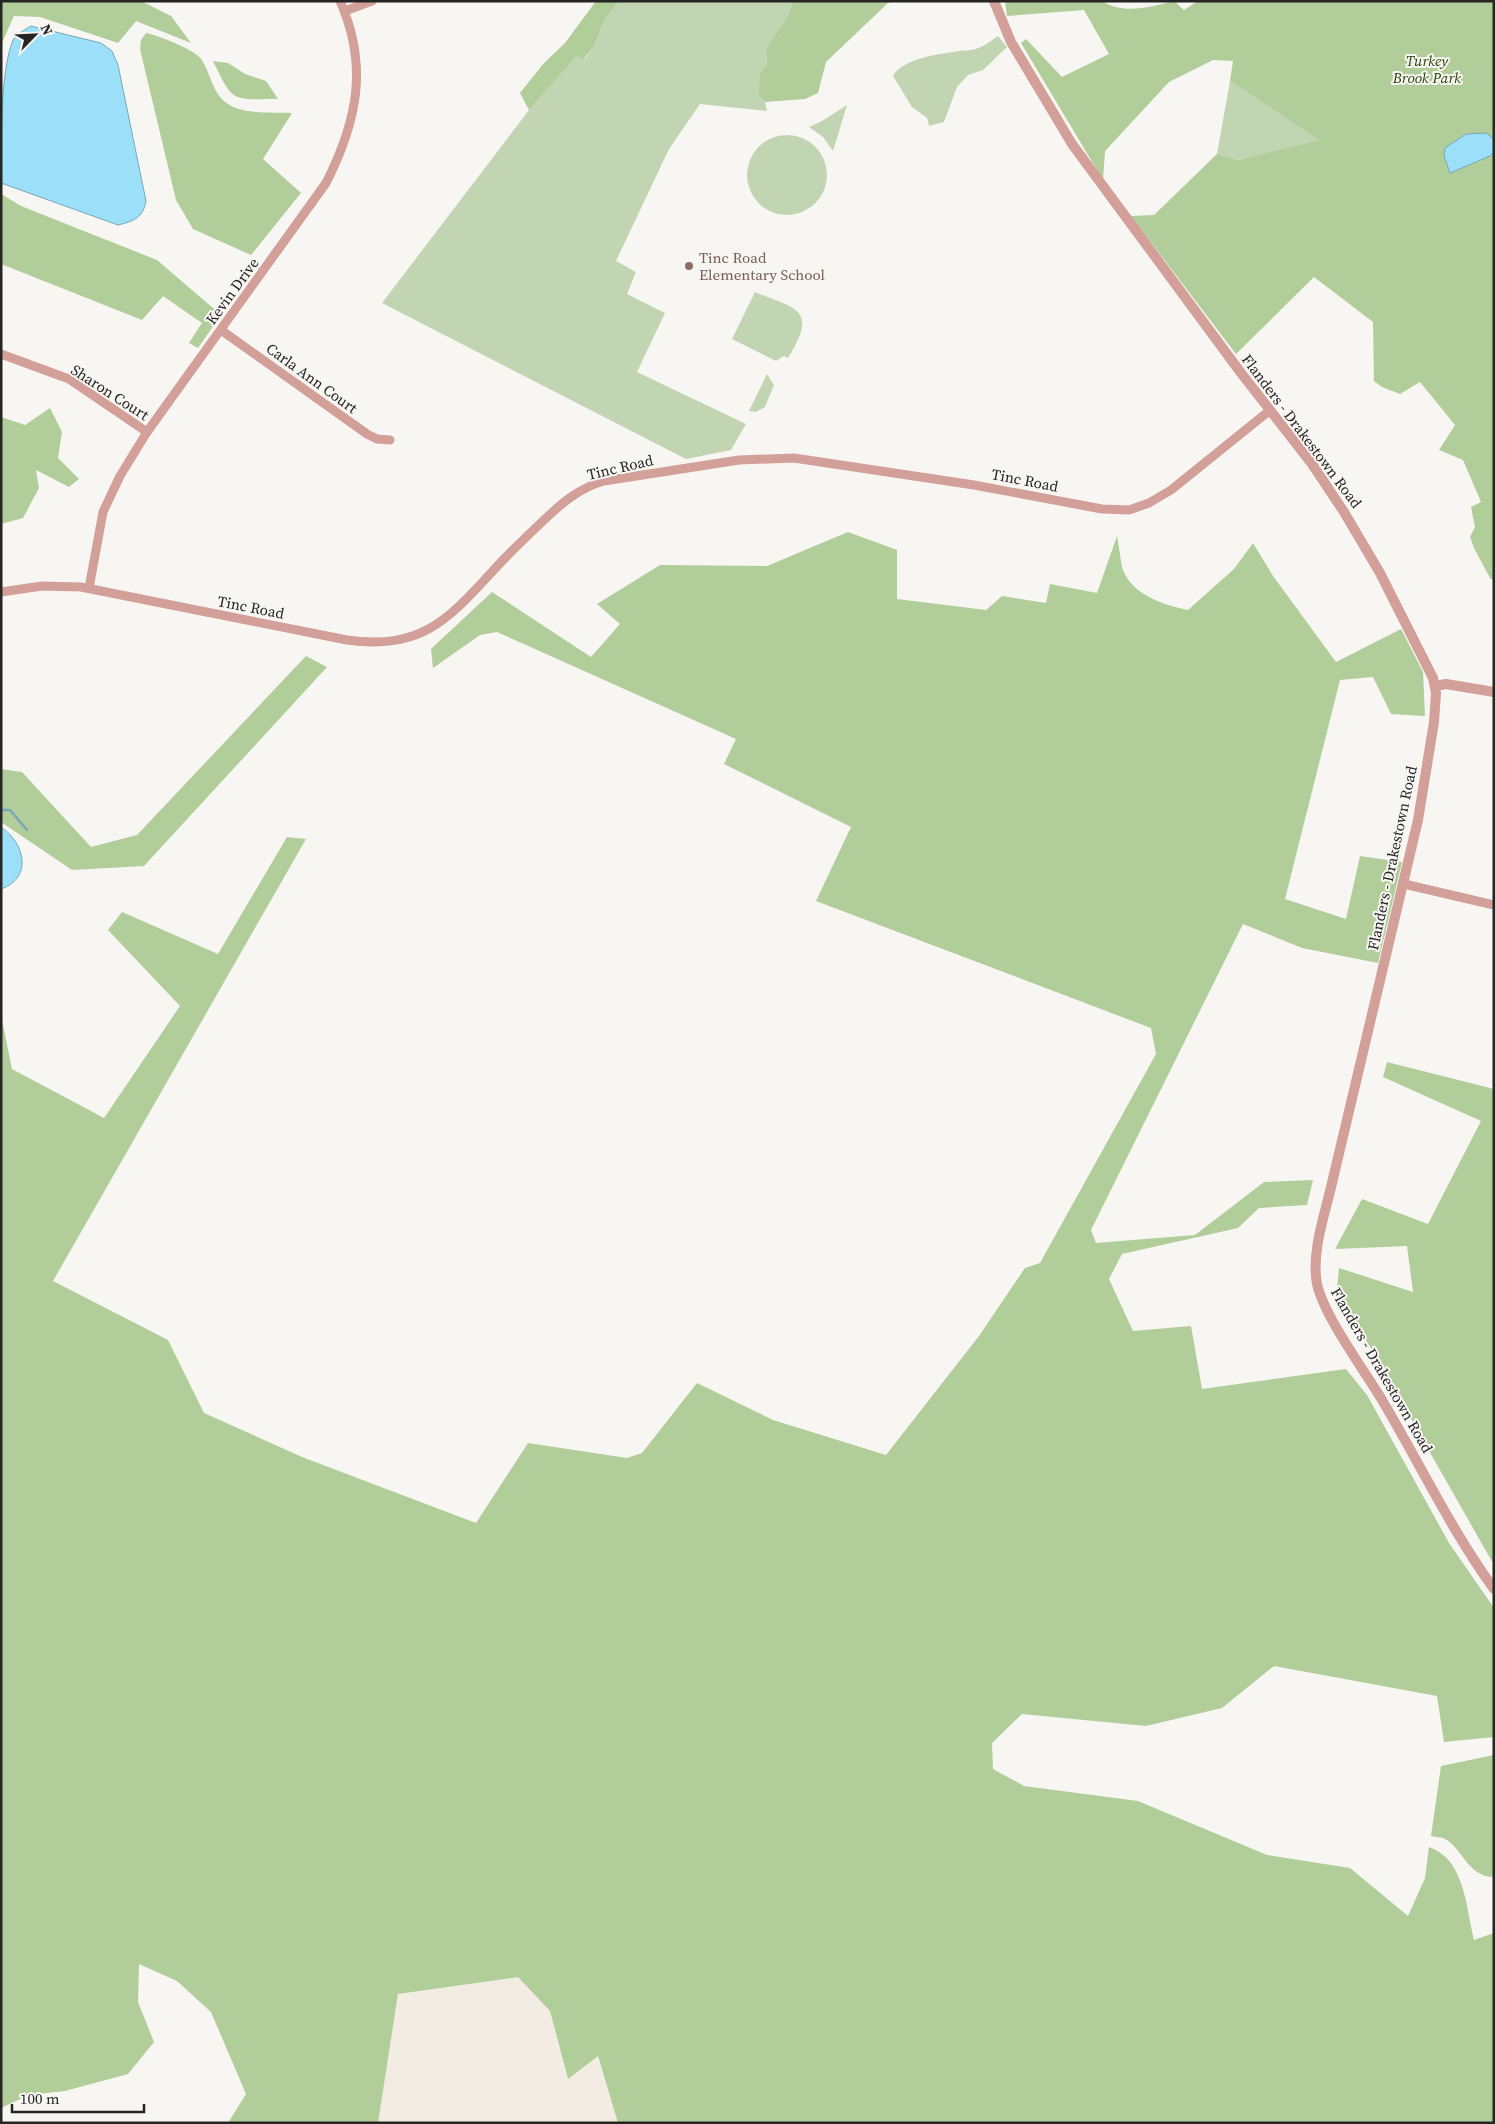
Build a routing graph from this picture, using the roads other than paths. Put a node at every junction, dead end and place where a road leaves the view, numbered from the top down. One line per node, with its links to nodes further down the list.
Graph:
1 (340, 1): 4 (street, Kevin Drive)
2 (372, 1): 4 (street)
3 (994, 1): 7 (street, Flanders - Drakestown Road)
4 (345, 11): 5 (street, Kevin Drive)
5 (221, 330): 8 (street, Kevin Drive); 9 (street, Carla Ann Court)
6 (1, 354): 8 (street, Sharon Court)
7 (1269, 411): 10 (street, Tinc Road); 12 (street, Flanders - Drakestown Road)
8 (147, 432): 10 (street, Kevin Drive)
9 (390, 440)
10 (89, 588): 11 (street, Tinc Road)
11 (1, 592)
12 (1435, 686): 13 (street); 14 (street, Flanders - Drakestown Road)
13 (1494, 692)
14 (1404, 884): 15 (street); 16 (street, Flanders - Drakestown Road)
15 (1494, 905)
16 (1494, 1590)

